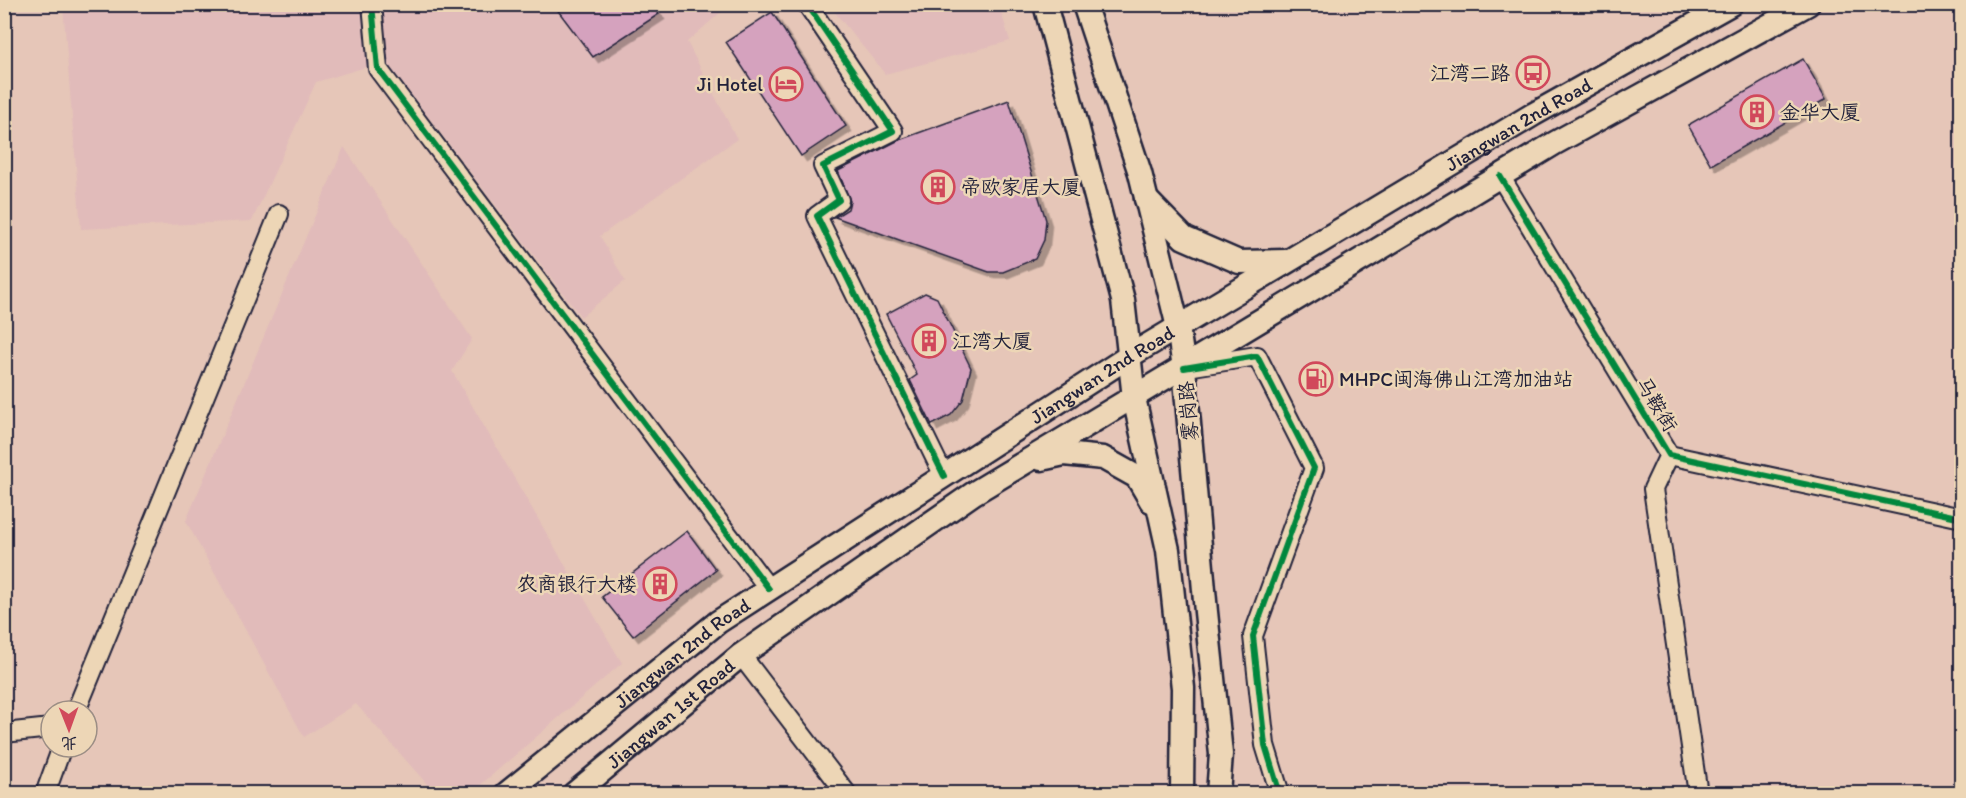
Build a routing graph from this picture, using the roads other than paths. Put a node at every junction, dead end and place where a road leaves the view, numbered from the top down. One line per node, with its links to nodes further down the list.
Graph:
1 (372, 4): 20 (street)
2 (807, 4): 17 (street)
3 (1045, 4): 12 (main road)
4 (1084, 4): 8 (main road, 雾岗路)
5 (1731, 4): 10 (main road, Jiangwan 2nd Road)
6 (1808, 4): 7 (main road, Jiangwan 2nd Road)
7 (1500, 176): 13 (main road, Jiangwan 2nd Road); 15 (street, 马鞍街)
8 (1146, 199): 10 (main road); 11 (main road, 雾岗路)
9 (279, 214): 22 (street)
10 (1288, 261): 11 (main road, Jiangwan 2nd Road)
11 (1178, 327): 12 (main road, Jiangwan 2nd Road); 13 (main road, 雾岗路)
12 (1128, 357): 14 (main road); 17 (main road, Jiangwan 2nd Road)
13 (1184, 368): 14 (main road, Jiangwan 2nd Road); 31 (main road, 雾岗路); 32 (street)
14 (1134, 398): 16 (main road, Jiangwan 2nd Road); 18 (main road)
15 (1669, 455): 19 (street, 马鞍街); 33 (street)
16 (1025, 462): 18 (main road); 21 (main road, Jiangwan 2nd Road)
17 (944, 476): 20 (main road, Jiangwan 2nd Road)
18 (1160, 516): 30 (main road)
19 (1962, 518)
20 (769, 589): 27 (main road, Jiangwan 2nd Road)
21 (741, 655): 28 (main road, Jiangwan 1st Road); 29 (street)
22 (81, 699)
23 (39, 729): 24 (street)
24 (4, 733)
25 (58, 759): 26 (street)
26 (45, 794)
27 (506, 794)
28 (574, 794)
29 (847, 794)
30 (1182, 794)
31 (1218, 794)
32 (1280, 794)
33 (1698, 794)

